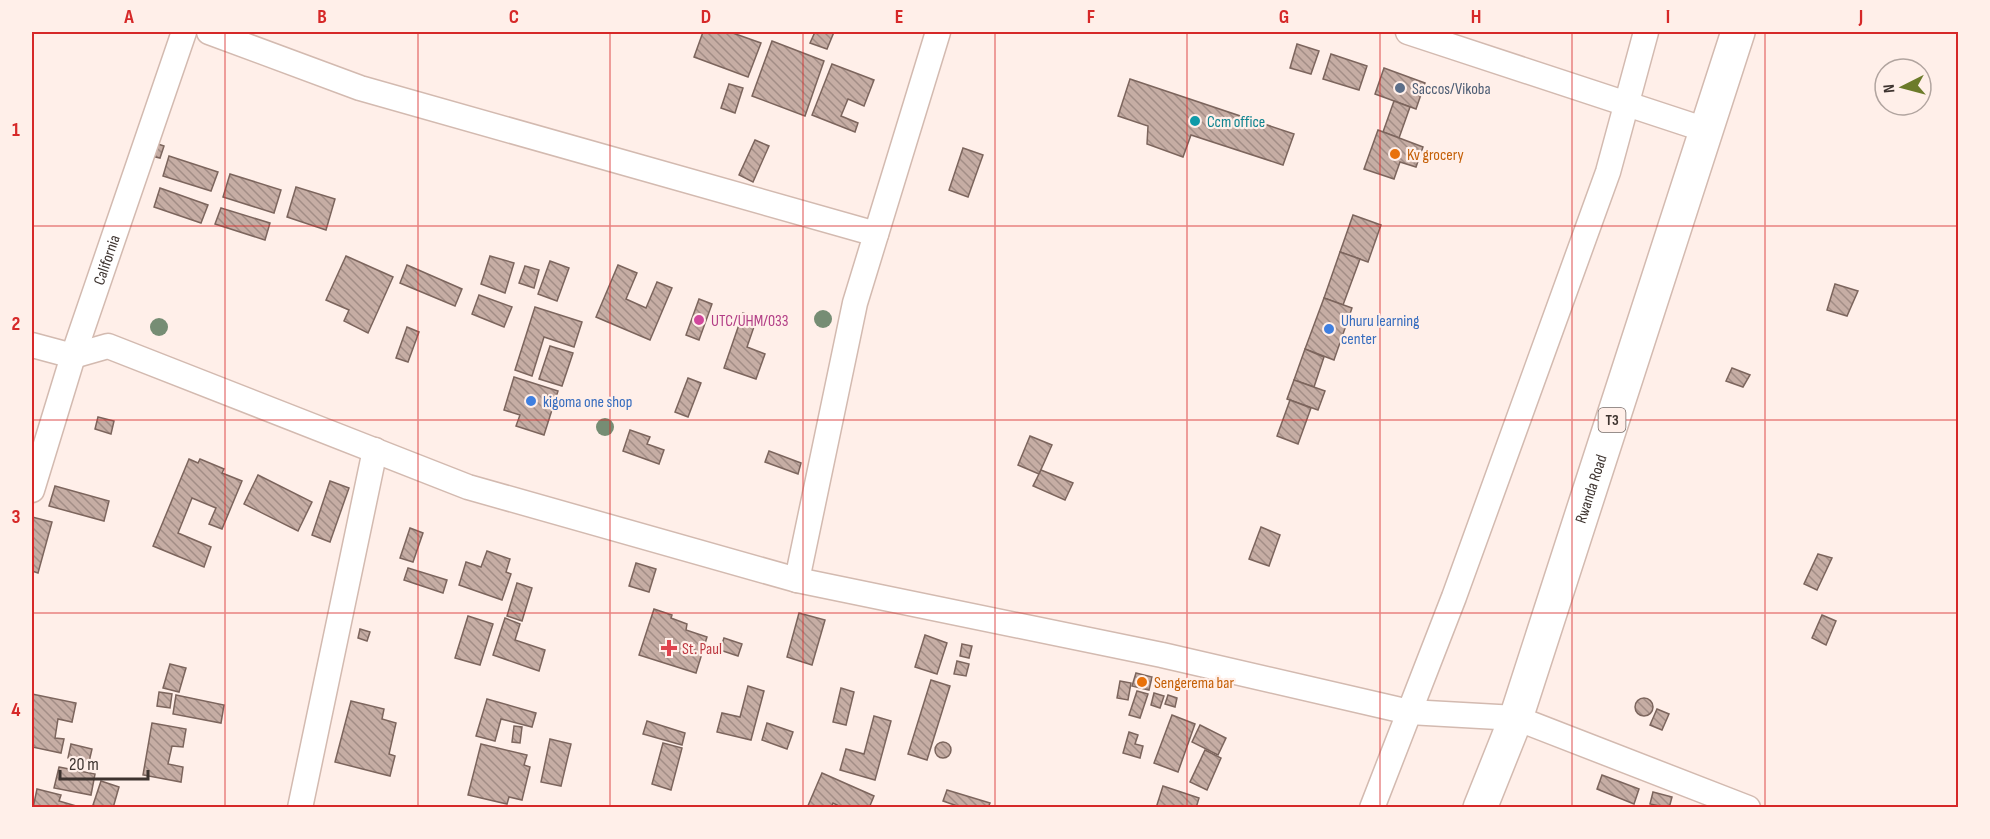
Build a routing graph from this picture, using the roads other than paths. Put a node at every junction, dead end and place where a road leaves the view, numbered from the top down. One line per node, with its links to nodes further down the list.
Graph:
1 (184, 32): 11 (street, California)
2 (209, 32): 9 (street)
3 (939, 32): 9 (street)
4 (1408, 32): 7 (street)
5 (1646, 32): 7 (street)
6 (1738, 32): 8 (highway, Rwanda Road / T3)
7 (1626, 104): 8 (street); 15 (street)
8 (1706, 130): 16 (highway, Rwanda Road / T3)
9 (876, 234): 14 (street)
10 (32, 345): 11 (street)
11 (73, 356): 12 (street); 13 (street, California)
12 (375, 450): 14 (street); 17 (street)
13 (32, 490)
14 (796, 580): 15 (street)
15 (1409, 712): 16 (street); 18 (street)
16 (1516, 718): 19 (highway, Rwanda Road / T3); 20 (street)
17 (300, 807)
18 (1372, 807)
19 (1480, 807)
20 (1748, 807)

